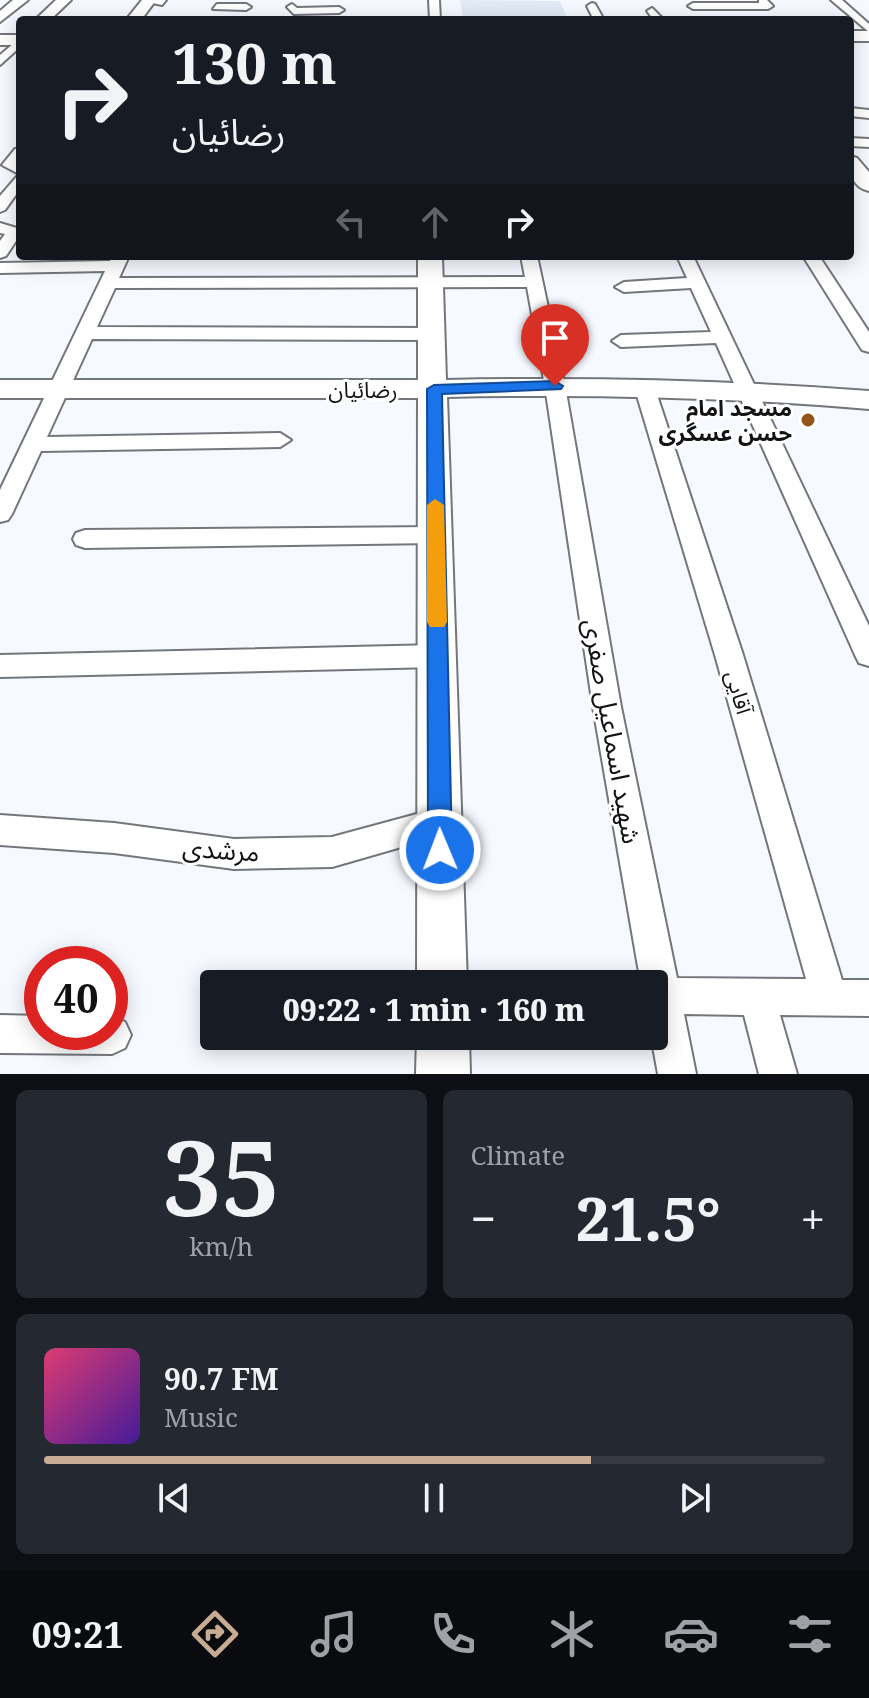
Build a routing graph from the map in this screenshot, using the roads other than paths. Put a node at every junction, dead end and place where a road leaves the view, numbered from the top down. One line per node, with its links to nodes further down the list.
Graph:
1 (21, 0): 13 (street)
2 (64, 0): 14 (street)
3 (836, 0): 17 (street)
4 (153, 1): 15 (street)
5 (763, 2): 6 (street)
6 (714, 3): 9 (street)
7 (218, 4): 10 (street)
8 (592, 6): 16 (street)
9 (693, 6)
10 (246, 7)
11 (292, 7): 12 (street)
12 (339, 10)
13 (3, 14)
14 (46, 16)
15 (137, 16)
16 (597, 16)
17 (869, 29)
18 (16, 44): 19 (street)
19 (0, 62)
20 (854, 164): 21 (street)
21 (869, 185)
22 (0, 228): 23 (street)
23 (0, 253)
24 (530, 260): 32 (street, شهید اسماعیل صفری)
25 (687, 260): 33 (street)
26 (814, 260): 39 (street)
27 (213, 264): 31 (street)
28 (0, 268): 29 (street)
29 (115, 268): 31 (street); 35 (street)
30 (431, 268): 31 (street); 32 (street); 36 (street)
31 (210, 282)
32 (534, 282): 40 (street, شهید اسماعیل صفری)
33 (696, 283): 34 (street); 37 (street)
34 (624, 287)
35 (85, 333): 36 (street); 42 (street)
36 (432, 334): 43 (street)
37 (721, 337): 38 (street); 45 (street)
38 (621, 341)
39 (869, 346)
40 (555, 386): 43 (street, رضائیان); 44 (street, رضائیان); 58 (street, شهید اسماعیل صفری)
41 (0, 389): 42 (street, رضائیان)
42 (59, 389): 43 (street, رضائیان); 48 (street)
43 (434, 389): 50 (street)
44 (645, 389): 45 (street, رضائیان); 61 (street, آقایی)
45 (746, 390): 46 (street, رضائیان); 52 (street)
46 (869, 400)
47 (280, 440): 48 (street)
48 (33, 444): 49 (street)
49 (0, 514)
50 (436, 535): 51 (street); 53 (street)
51 (85, 539)
52 (869, 655)
53 (437, 656): 54 (street); 55 (street)
54 (0, 666)
55 (439, 823): 56 (street, مرشدی); 57 (street)
56 (0, 830)
57 (442, 970)
58 (653, 970)
59 (668, 996): 60 (street)
60 (757, 997): 61 (street); 69 (street)
61 (829, 997): 62 (street)
62 (869, 998)
63 (0, 1034): 64 (street)
64 (24, 1034)
65 (668, 1037): 68 (street, شهید اسماعیل صفری)
66 (443, 1050): 67 (street)
67 (443, 1074)
68 (677, 1074)
69 (778, 1074)

